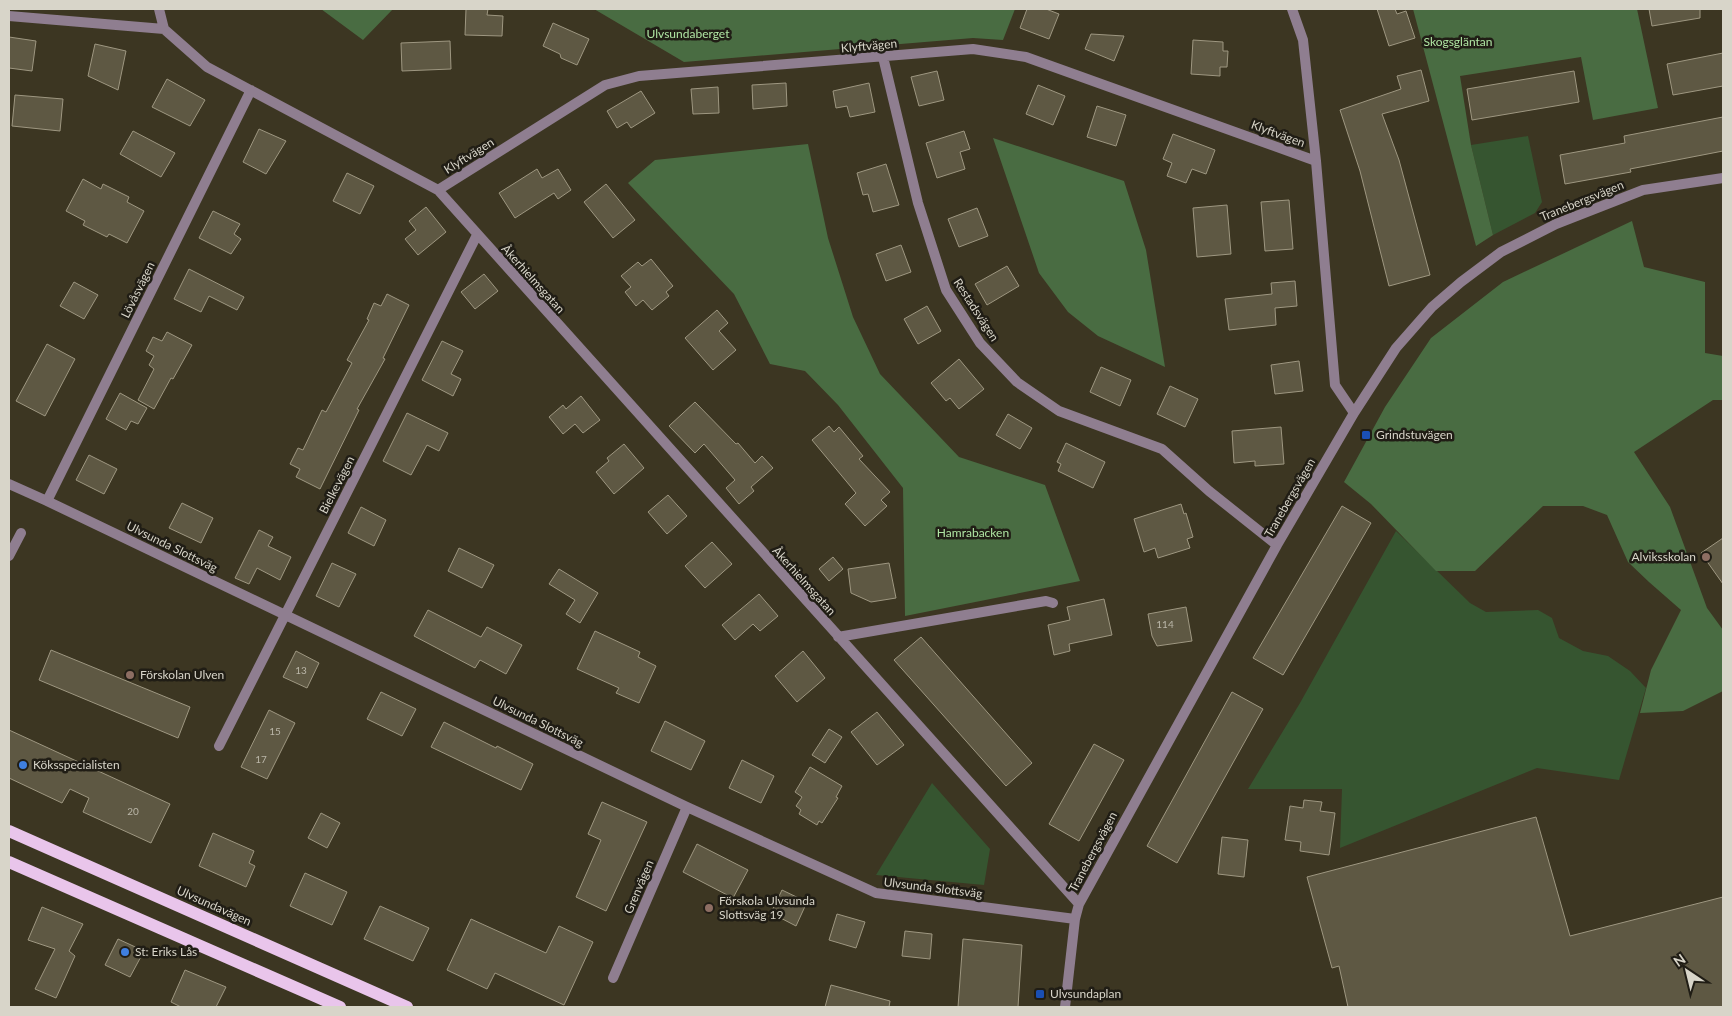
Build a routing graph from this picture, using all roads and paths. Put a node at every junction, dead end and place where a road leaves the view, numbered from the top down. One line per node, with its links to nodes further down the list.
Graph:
1 (159, 9): 4 (street)
2 (1292, 9): 7 (street)
3 (9, 16): 4 (street)
4 (164, 29): 6 (street, Åkerhielmsgatan)
5 (883, 57): 7 (street, Klyftvägen); 9 (street, Klyftvägen); 15 (street, Restadsvägen)
6 (251, 90): 9 (street, Åkerhielmsgatan); 13 (street, Lövåsvägen)
7 (1316, 161): 11 (street)
8 (1723, 178): 11 (street, Tranebergsvägen)
9 (438, 190): 10 (street, Åkerhielmsgatan)
10 (477, 235): 18 (street, Bielkevägen); 19 (street, Åkerhielmsgatan)
11 (1354, 413): 15 (street, Tranebergsvägen)
12 (9, 484): 13 (street, Ulvsunda Slottsväg)
13 (47, 501): 18 (street, Ulvsunda Slottsväg)
14 (21, 532): 16 (street)
15 (1277, 545): 24 (street, Tranebergsvägen)
16 (9, 556)
17 (1053, 603): 19 (street)
18 (286, 615): 20 (street, Bielkevägen); 21 (street, Ulvsunda Slottsväg)
19 (838, 637): 24 (street, Åkerhielmsgatan)
20 (219, 746)
21 (687, 807): 25 (street, Ulvsunda Slottsväg); 26 (street, Grenvägen)
22 (9, 831): 28 (main road, Ulvsundavägen)
23 (9, 862): 27 (main road)
24 (1079, 904): 25 (street, Tranebergsvägen)
25 (1075, 919): 29 (street, Tranebergsvägen)
26 (613, 978)
27 (340, 1007)
28 (407, 1007)
29 (1065, 1007)

